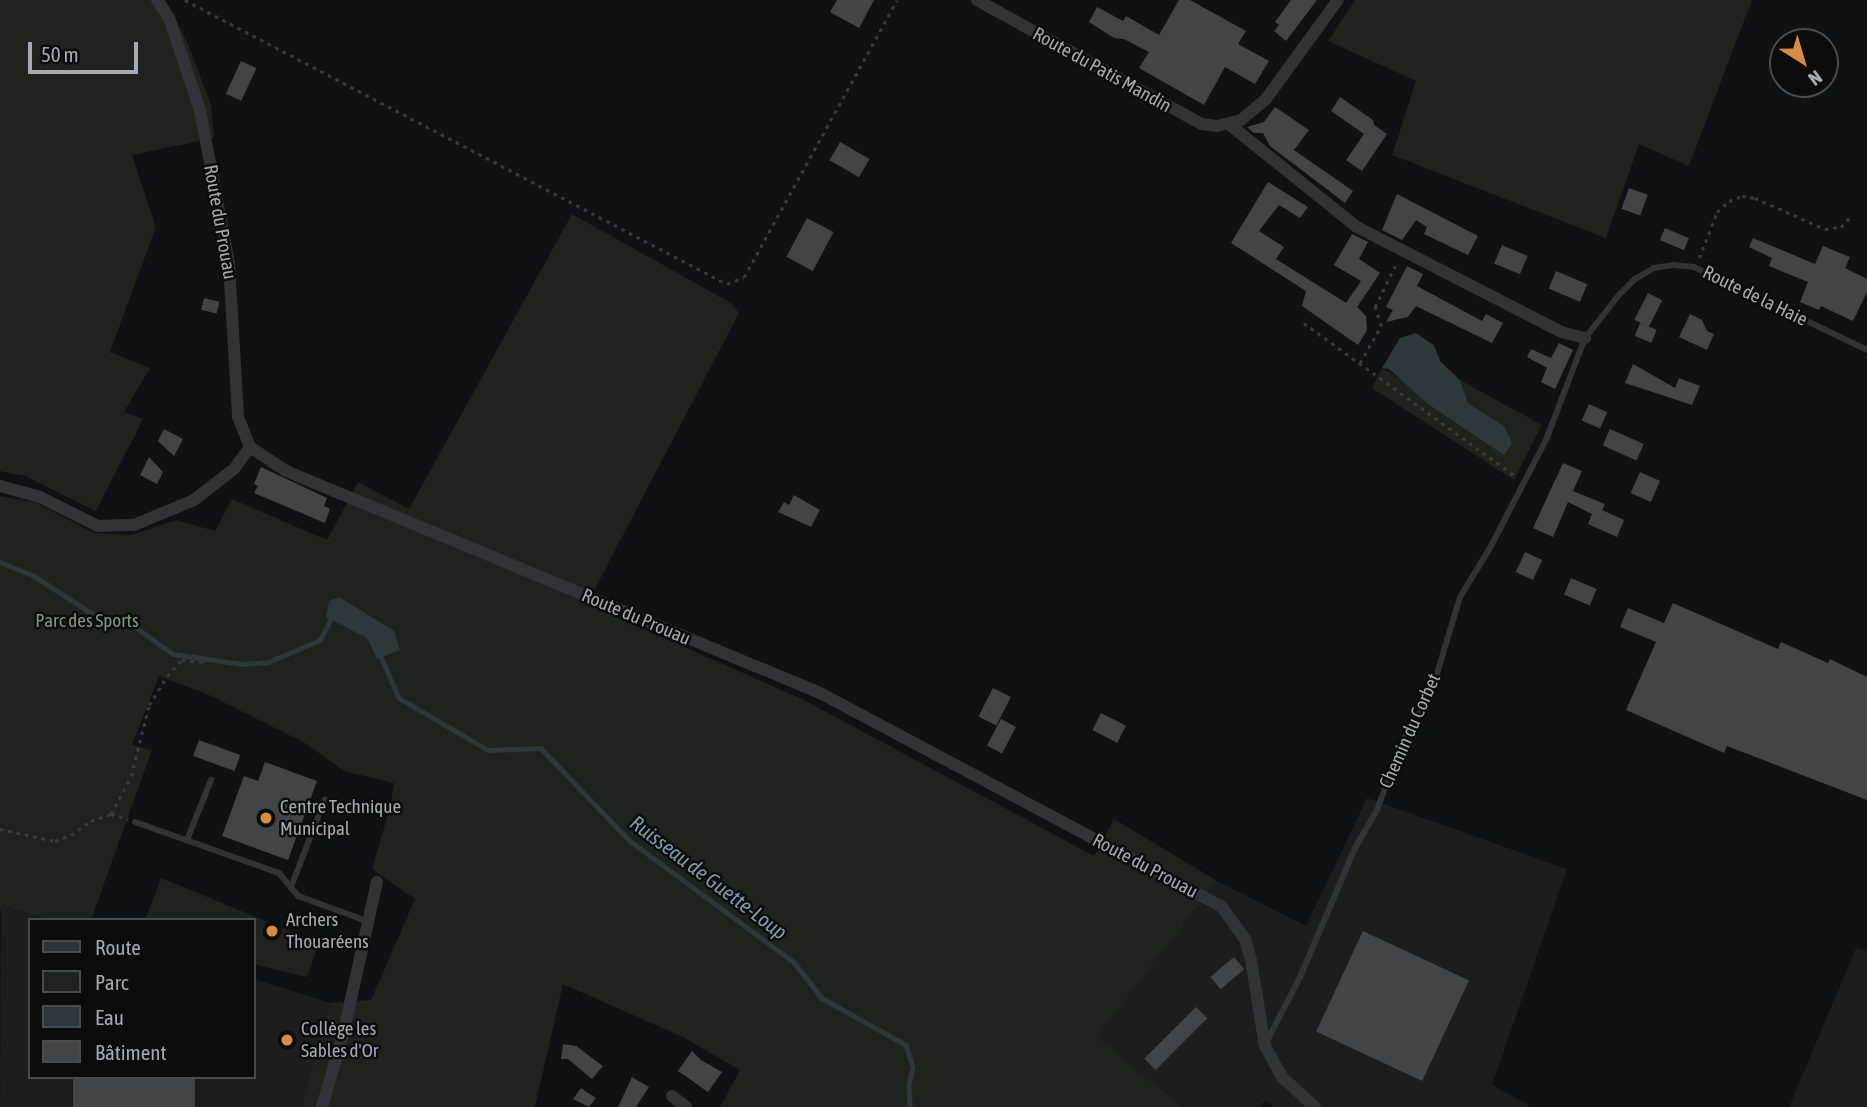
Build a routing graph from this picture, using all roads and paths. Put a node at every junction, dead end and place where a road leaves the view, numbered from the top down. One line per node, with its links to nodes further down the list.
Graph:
1 (157, 0): 14 (street, Route du Prouau)
2 (185, 0): 3 (path)
3 (897, 0)
4 (977, 0): 6 (street, Route du Patis Mandin)
5 (1338, 0): 6 (street)
6 (1230, 125): 8 (street)
7 (1850, 217): 9 (path)
8 (1403, 251): 11 (street); 13 (path)
9 (1694, 267): 11 (lane, Route de la Haie); 12 (lane, Route de la Haie)
10 (1304, 323): 13 (path)
11 (1585, 338): 15 (lane, Chemin du Corbet)
12 (1867, 349)
13 (1360, 363): 15 (path)
14 (250, 447): 16 (street); 27 (street, Route du Prouau)
15 (1524, 482): 27 (lane, Chemin du Corbet)
16 (0, 486)
17 (212, 659): 20 (path)
18 (211, 780): 23 (lane)
19 (325, 799): 25 (lane)
20 (111, 814): 21 (path); 22 (path)
21 (135, 822): 23 (lane)
22 (0, 829)
23 (187, 841): 25 (lane)
24 (377, 882): 26 (street)
25 (290, 887): 26 (lane)
26 (367, 921): 29 (street)
27 (1265, 1046): 31 (street, Route du Prouau)
28 (672, 1096): 30 (street)
29 (322, 1107)
30 (686, 1107)
31 (1315, 1107)

